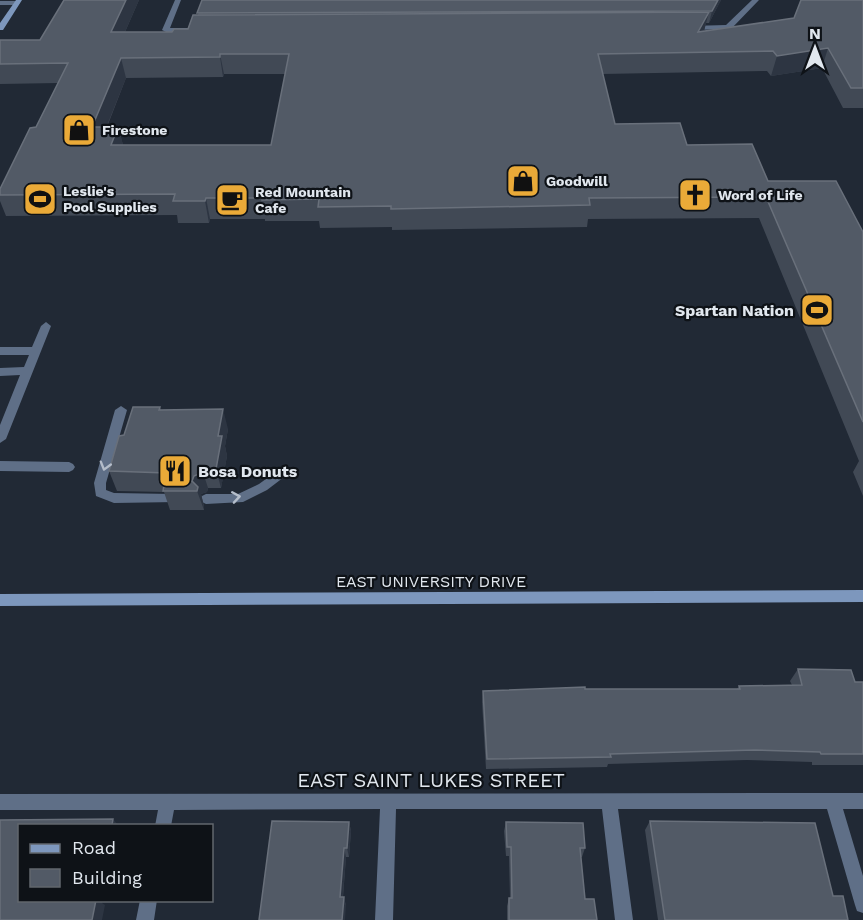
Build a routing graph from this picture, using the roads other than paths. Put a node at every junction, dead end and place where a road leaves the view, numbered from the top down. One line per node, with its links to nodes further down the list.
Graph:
1 (178, 0): 7 (street)
2 (756, 0): 6 (street)
3 (18, 2): 4 (street); 5 (main road)
4 (0, 3)
5 (0, 28)
6 (680, 28)
7 (202, 30)
8 (46, 326): 10 (street)
9 (0, 351): 10 (street)
10 (35, 351): 11 (street)
11 (27, 371): 12 (street); 14 (street)
12 (0, 372)
13 (121, 410): 18 (street, one-way to 18)
14 (0, 439)
15 (0, 466): 16 (street)
16 (69, 467)
17 (284, 471): 19 (street, one-way to 17)
18 (173, 499)
19 (206, 499)
20 (863, 596): 21 (main road, EAST UNIVERSITY DRIVE)
21 (0, 600)
22 (388, 801): 23 (street, EAST SAINT LUKES STREET); 27 (street, EAST SAINT LUKES STREET); 32 (street)
23 (609, 801): 24 (street, EAST SAINT LUKES STREET); 33 (street)
24 (834, 801): 25 (street, EAST SAINT LUKES STREET); 30 (street)
25 (863, 801)
26 (0, 802): 27 (street, EAST SAINT LUKES STREET)
27 (167, 802): 28 (street)
28 (163, 824)
29 (149, 902): 31 (street)
30 (863, 905)
31 (145, 920)
32 (384, 920)
33 (624, 920)

